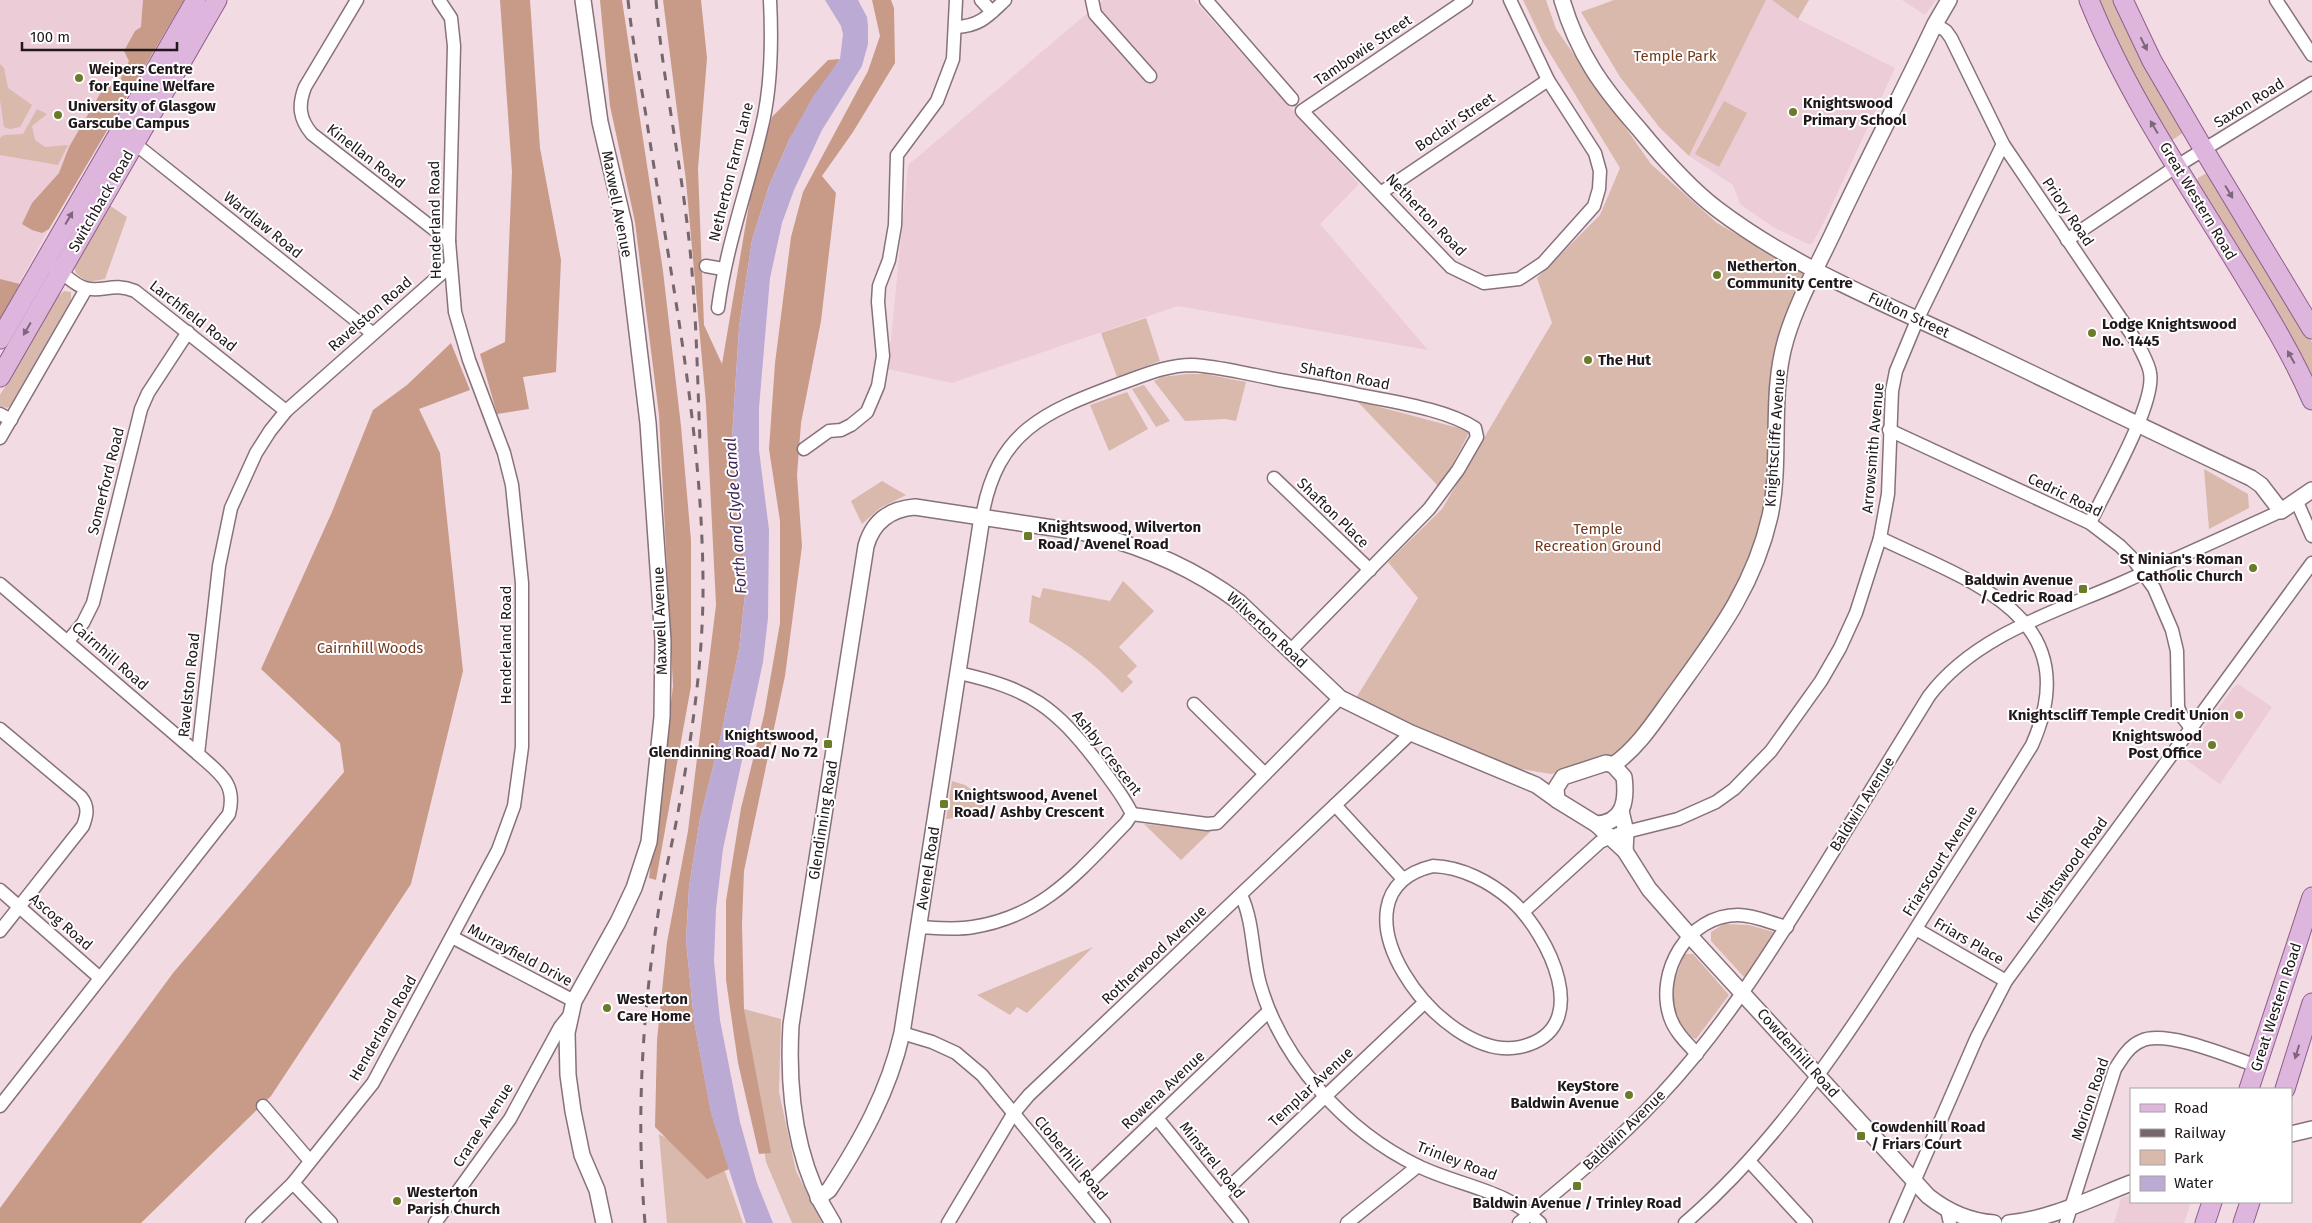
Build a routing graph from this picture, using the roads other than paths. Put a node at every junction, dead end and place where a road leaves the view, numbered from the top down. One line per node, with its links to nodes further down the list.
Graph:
1 (196, 0): 22 (main road, Switchback Road)
2 (217, 0): 23 (main road, Switchback Road)
3 (357, 0): 39 (street, Kinellan Road)
4 (439, 0): 39 (street, Henderland Road)
5 (583, 0): 112 (street, Maxwell Avenue)
6 (770, 0): 43 (street, Netherton Farm Lane)
7 (956, 0): 21 (street)
8 (981, 0): 19 (street)
9 (1005, 0): 19 (street)
10 (1092, 0): 25 (street)
11 (1206, 0): 28 (street)
12 (1466, 0): 29 (street, Tambowie Street)
13 (1510, 0): 26 (street, Netherton Road)
14 (1562, 0): 44 (street, Fulton Street)
15 (1949, 0): 20 (street, Knightscliffe Avenue)
16 (2089, 0): 33 (main road, Great Western Road, one-way to 16)
17 (2124, 0): 32 (main road, Great Western Road, one-way to 32)
18 (2276, 0): 24 (street)
19 (992, 12): 21 (street)
20 (1935, 24): 31 (street, Priory Road); 44 (street, Knightscliffe Avenue)
21 (956, 27): 61 (street)
22 (177, 33): 23 (main road); 34 (main road, Switchback Road)
23 (193, 42): 30 (main road, Switchback Road)
24 (2312, 55)
25 (1150, 76)
26 (1548, 80): 36 (street, Boclair Street); 36 (street, Netherton Road)
27 (2312, 83): 32 (street, Saxon Road)
28 (1292, 100)
29 (1302, 111): 36 (street, Netherton Road)
30 (134, 143): 35 (main road, Switchback Road); 52 (street, Wardlaw Road)
31 (2003, 144): 38 (street, Priory Road); 49 (street, Arrowsmith Avenue)
32 (2204, 150): 33 (street, Saxon Road); 50 (main road, Great Western Road, one-way to 50)
33 (2177, 166): 38 (street, Saxon Road); 55 (main road, Great Western Road, one-way to 33)
34 (94, 176): 35 (main road); 40 (main road, Switchback Road, one-way to 34)
35 (109, 187): 37 (main road, Switchback Road)
36 (1382, 192)
37 (85, 228): 40 (main road); 45 (main road, Switchback Road)
38 (2066, 240): 58 (street, Priory Road)
39 (449, 241): 41 (street, Henderland Road)
40 (44, 260): 45 (street); 47 (main road, Switchback Road)
41 (450, 266): 52 (street, Ravelston Road); 108 (street, Henderland Road)
42 (706, 266): 43 (street)
43 (723, 269): 48 (street, Netherton Farm Lane)
44 (1815, 270): 49 (street, Fulton Street); 85 (street, Knightscliffe Avenue)
45 (60, 272): 46 (street); 47 (main road); 54 (main road, Switchback Road, one-way to 54)
46 (86, 289): 51 (street, Larchfield Road); 57 (street)
47 (20, 304): 53 (main road, Switchback Road)
48 (718, 308)
49 (1918, 318): 58 (street, Fulton Street); 59 (street, Arrowsmith Avenue)
50 (2312, 328)
51 (188, 332): 56 (street, Larchfield Road); 76 (street, Somerford Road)
52 (372, 333): 56 (street, Ravelston Road)
53 (0, 339)
54 (0, 377)
55 (2312, 400)
56 (286, 411): 84 (street, Ravelston Road)
57 (6, 417): 60 (street)
58 (2138, 424): 66 (street, Fulton Street); 68 (street, Priory Road)
59 (1890, 430): 68 (street, Cedric Road); 70 (street, Arrowsmith Avenue)
60 (0, 438)
61 (804, 449)
62 (1274, 478): 72 (street, Shafton Place)
63 (2312, 490): 65 (street, Baldwin Avenue)
64 (2312, 499): 65 (street, Baldwin Avenue)
65 (2297, 502): 66 (street, Baldwin Avenue); 69 (street)
66 (2281, 511): 73 (street, Baldwin Avenue)
67 (982, 517): 72 (street, Shafton Road); 77 (street, Wilverton Road); 78 (street, Avenel Road); 138 (street, Glendinning Road)
68 (2090, 523): 73 (street, Cedric Road)
69 (2312, 536)
70 (1880, 538): 75 (street, Friarscourt Avenue); 96 (street, Arrowsmith Avenue)
71 (2312, 563): 81 (street, Knightswood Road)
72 (1370, 570): 77 (street, Shafton Road)
73 (2144, 573): 75 (street, Baldwin Avenue); 81 (street, Cedric Road)
74 (0, 584): 76 (street, Cairnhill Road)
75 (2027, 624): 104 (street, Baldwin Avenue); 105 (street, Friarscourt Avenue)
76 (68, 641): 84 (street, Cairnhill Road)
77 (1290, 651): 79 (street, Wilverton Road)
78 (959, 673): 94 (street, Ashby Crescent); 103 (street, Avenel Road)
79 (1340, 698): 83 (street, Wilverton Road); 87 (street)
80 (1194, 704): 87 (street)
81 (2191, 728): 110 (street, Knightswood Road)
82 (0, 729): 101 (street)
83 (1411, 733): 90 (street, Wilverton Road); 92 (street, Rotherwood Avenue)
84 (198, 754): 109 (street, Ravelston Road)
85 (1629, 754): 86 (street, Knightscliffe Avenue); 88 (street, Knightscliffe Avenue)
86 (1613, 765): 88 (street); 89 (street)
87 (1265, 774): 94 (street)
88 (1624, 777): 93 (street)
89 (1560, 779): 90 (street); 91 (street)
90 (1536, 785): 91 (street, Wilverton Road)
91 (1557, 800): 95 (street)
92 (1335, 805): 97 (street); 99 (street, Rotherwood Avenue)
93 (1621, 811): 95 (street); 96 (street, Cowdenhill Road)
94 (1132, 814): 103 (street, Ashby Crescent)
95 (1596, 824): 96 (street)
96 (1618, 834): 102 (street); 107 (street, Cowdenhill Road)
97 (1403, 879): 102 (street); 113 (street)
98 (0, 890): 101 (street, Ascog Road)
99 (1241, 895): 115 (street, Trinley Road); 126 (street, Rotherwood Avenue)
100 (2312, 897): 119 (main road, Great Western Road)
101 (19, 907): 106 (street); 109 (street, Ascog Road)
102 (1523, 912): 113 (street)
103 (919, 927): 117 (street, Avenel Road)
104 (1787, 927): 107 (street); 111 (street, Baldwin Avenue)
105 (1916, 929): 110 (street, Friars Place); 120 (street, Friarscourt Avenue)
106 (0, 931)
107 (1690, 936): 111 (street, Cowdenhill Road); 118 (street)
108 (452, 937): 112 (street, Murrayfield Drive); 130 (street, Henderland Road)
109 (100, 978): 124 (street, Ravelston Road)
110 (2006, 981): 133 (street, Knightswood Road)
111 (1742, 993): 118 (street, Baldwin Avenue); 120 (street, Cowdenhill Road)
112 (574, 1001): 116 (street, Maxwell Avenue)
113 (1425, 1002): 123 (street, Templar Avenue)
114 (2312, 1003): 122 (main road, one-way to 122)
115 (1269, 1011): 123 (street, Trinley Road); 127 (street, Rowena Avenue)
116 (570, 1016): 147 (street, Crarae Avenue); 148 (street, Maxwell Avenue)
117 (902, 1034): 126 (street, Cloberhill Road); 138 (street, Avenel Road)
118 (1697, 1054): 142 (street, Baldwin Avenue)
119 (2257, 1066): 121 (main road, Great Western Road); 141 (street, Morion Road)
120 (1818, 1076): 131 (street, Friarscourt Avenue); 133 (street, Cowdenhill Road)
121 (2249, 1088)
122 (2285, 1088)
123 (1326, 1095): 132 (street, Trinley Road); 137 (street, Templar Avenue)
124 (0, 1106)
125 (263, 1106): 130 (street)
126 (1013, 1114): 136 (street, Cloberhill Road); 144 (street, Rotherwood Avenue)
127 (1157, 1118): 136 (street, Rowena Avenue); 137 (street, Minstrel Road)
128 (2312, 1129): 129 (street)
129 (2292, 1134)
130 (310, 1161): 134 (street, Henderland Road)
131 (1749, 1161): 155 (street, Friarscourt Avenue); 156 (street)
132 (1418, 1166): 142 (street, Trinley Road); 152 (street)
133 (1914, 1182): 143 (street, Cowdenhill Road); 157 (street, Knightswood Road)
134 (293, 1183): 145 (street, Henderland Road); 146 (street)
135 (2130, 1183): 141 (street)
136 (1079, 1192): 150 (street, Cloberhill Road)
137 (1220, 1196): 151 (street, Minstrel Road)
138 (818, 1198): 149 (street, Glendinning Road)
139 (2212, 1203): 161 (main road)
140 (2250, 1203): 162 (main road)
141 (2072, 1205): 159 (street); 160 (street, Morion Road)
142 (1530, 1214): 153 (street, Baldwin Avenue); 154 (street, Trinley Road)
143 (1948, 1216): 158 (street, Cowdenhill Road)
144 (954, 1220)
145 (252, 1223)
146 (331, 1223)
147 (435, 1223)
148 (604, 1223)
149 (833, 1223)
150 (1104, 1223)
151 (1242, 1223)
152 (1347, 1223)
153 (1518, 1223)
154 (1540, 1223)
155 (1685, 1223)
156 (1806, 1223)
157 (1896, 1223)
158 (1994, 1223)
159 (2009, 1223)
160 (2066, 1223)
161 (2205, 1223)
162 (2242, 1223)

